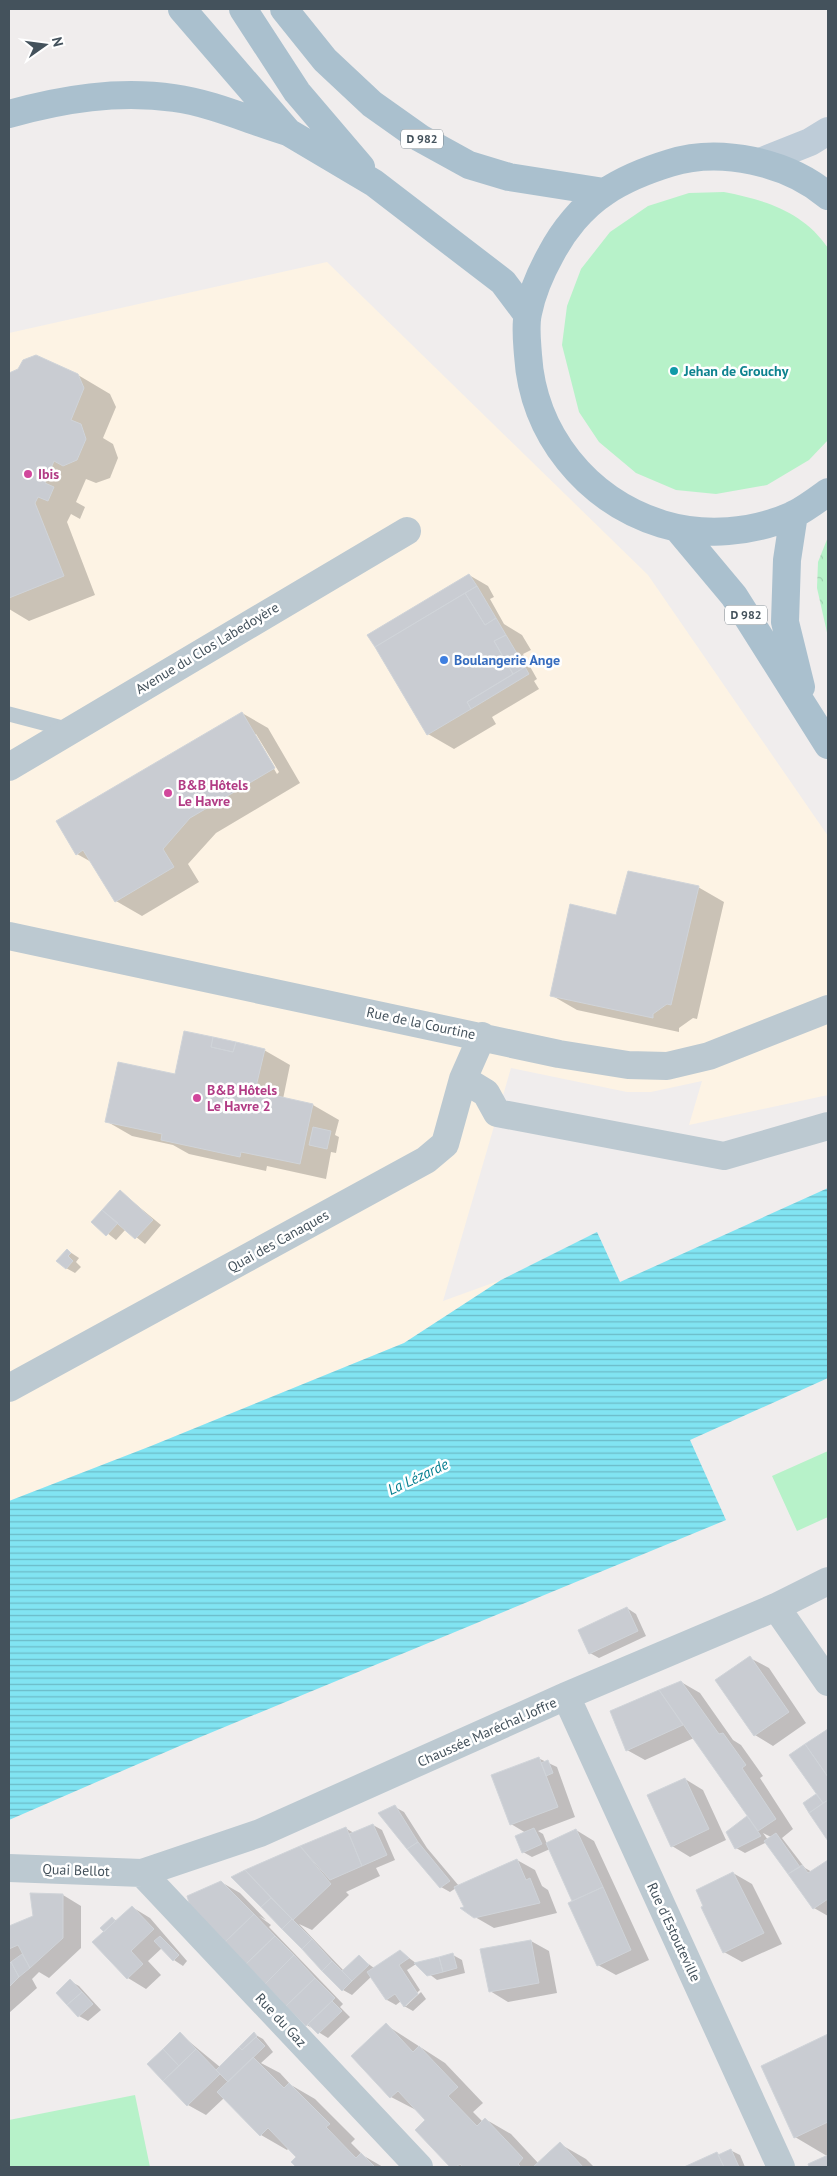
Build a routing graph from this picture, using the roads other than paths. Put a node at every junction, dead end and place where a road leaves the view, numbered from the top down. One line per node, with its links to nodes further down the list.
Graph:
1 (182, 9): 6 (main road)
2 (243, 9): 8 (main road)
3 (284, 9): 9 (main road, D 982)
4 (9, 114): 6 (main road)
5 (828, 131): 7 (street)
6 (288, 132): 8 (main road)
7 (760, 162): 9 (main road); 10 (main road)
8 (374, 183): 11 (main road)
9 (604, 192): 11 (main road)
10 (828, 196)
11 (527, 314): 14 (main road)
12 (828, 492): 13 (main road)
13 (794, 514): 14 (main road); 16 (main road, D 982)
14 (678, 529): 16 (main road, D 982)
15 (407, 531): 18 (street, Avenue du Clos Labedoyère)
16 (806, 708): 19 (main road, D 982)
17 (9, 714): 18 (lane)
18 (70, 730): 20 (street, Avenue du Clos Labedoyère)
19 (828, 745)
20 (9, 767)
21 (9, 936): 23 (street, Rue de la Courtine)
22 (828, 1008): 23 (street, Rue de la Courtine)
23 (482, 1036): 24 (street, Quai des Canaques)
24 (463, 1079): 25 (street); 26 (street, Quai des Canaques)
25 (828, 1126)
26 (9, 1388)
27 (828, 1581): 28 (street, Chaussée Maréchal Joffre)
28 (776, 1608): 29 (street); 30 (street, Chaussée Maréchal Joffre)
29 (828, 1682)
30 (566, 1696): 32 (street, Chaussée Maréchal Joffre); 34 (street, Rue d'Estouteville)
31 (9, 1868): 32 (street, Quai Bellot)
32 (142, 1873): 33 (street, Rue du Gaz)
33 (419, 2167)
34 (781, 2167)

